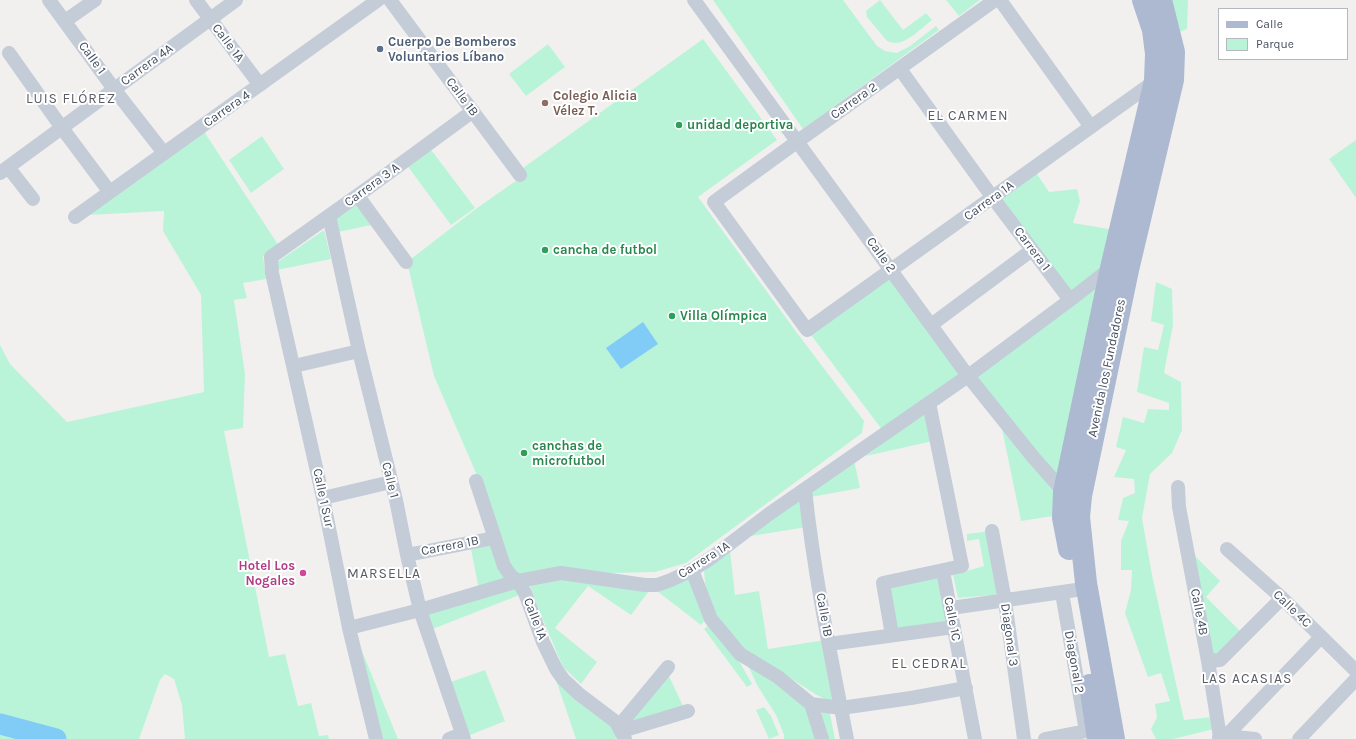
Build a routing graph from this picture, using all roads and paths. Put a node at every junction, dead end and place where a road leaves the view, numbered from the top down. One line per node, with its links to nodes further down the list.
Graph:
1 (50, 0): 13 (street, Calle 1)
2 (95, 0): 13 (street)
3 (196, 0): 12 (street, Calle 1A)
4 (236, 0): 12 (street, Carrera 4A)
5 (378, 0): 17 (street, Carrera 4)
6 (390, 0): 19 (street, Calle 1B)
7 (694, 0): 22 (street, Calle 2)
8 (995, 0): 15 (street, Carrera 2)
9 (1000, 0): 20 (street)
10 (1143, 0): 16 (main road, Avenida los Fundadores)
11 (1161, 0): 16 (main road, Avenida los Fundadores)
12 (210, 19): 17 (street, Calle 1A); 18 (street, Carrera 4A)
13 (65, 21): 18 (street, Calle 1)
14 (9, 53): 21 (street)
15 (900, 68): 22 (street, Carrera 2); 28 (street, Carrera 1)
16 (1164, 80): 20 (street, Carrera 1A); 35 (main road, Avenida los Fundadores); 48 (main road, Avenida los Fundadores)
17 (260, 85): 23 (street, Carrera 4)
18 (114, 89): 21 (street, Carrera 4A); 23 (street, Calle 1)
19 (473, 111): 25 (street, Calle 1B); 27 (street, Carrera 3 A)
20 (1091, 127): 28 (street, Carrera 1A)
21 (62, 128): 24 (street, Carrera 4A); 26 (street)
22 (798, 141): 36 (street, Calle 2); 39 (street, Carrera 2)
23 (164, 153): 26 (street, Carrera 4)
24 (4, 170): 29 (street)
25 (520, 175)
26 (109, 191): 31 (street, Carrera 4)
27 (358, 196): 30 (street, Carrera 3 A); 34 (street)
28 (993, 198): 32 (street, Carrera 1); 36 (street, Carrera 1A)
29 (33, 199)
30 (329, 216): 33 (street, Carrera 3 A); 40 (street, Calle 1)
31 (75, 217)
32 (1032, 250): 37 (street, Carrera 1); 38 (street)
33 (271, 258): 41 (street, Calle 1 Sur)
34 (406, 262)
35 (1111, 268): 37 (street); 48 (main road, Avenida los Fundadores)
36 (892, 270): 38 (street, Calle 2); 39 (street, Carrera 1A)
37 (1070, 300): 42 (street)
38 (931, 325): 42 (street, Calle 2)
39 (807, 330)
40 (359, 350): 41 (street); 45 (street, Calle 1)
41 (294, 366): 49 (street, Calle 1 Sur)
42 (968, 376): 43 (street, Carrera 1A); 48 (street, Calle 2)
43 (930, 403): 47 (street, Carrera 1A); 55 (street)
44 (476, 481): 51 (street, Calle 1A)
45 (391, 482): 49 (street); 53 (street, Calle 1)
46 (1178, 487): 67 (street, Calle 4B)
47 (805, 490): 54 (street, Carrera 1A); 66 (street, Calle 1B)
48 (1072, 494): 57 (main road, Avenida los Fundadores); 85 (main road, Avenida los Fundadores)
49 (323, 498): 63 (street, Calle 1 Sur)
50 (992, 531): 59 (street, Diagonal 3)
51 (494, 538): 53 (street, Carrera 1B); 56 (street, Calle 1A)
52 (1227, 548): 58 (street, Calle 4C)
53 (407, 555): 61 (street, Calle 1)
54 (692, 570): 56 (street, Carrera 1A); 72 (street)
55 (943, 571): 60 (street, Calle 1C); 64 (street)
56 (518, 581): 61 (street, Carrera 1A); 75 (street, Calle 1A)
57 (1069, 591): 59 (street); 76 (main road, Avenida los Fundadores)
58 (1282, 598): 65 (street, Calle 4C); 67 (street)
59 (1005, 601): 60 (street); 83 (street, Diagonal 3)
60 (951, 608): 62 (street, Calle 1C)
61 (420, 610): 63 (street, Carrera 1A); 77 (street, Calle 1)
62 (954, 627): 64 (street); 71 (street, Calle 1C)
63 (349, 628): 79 (street, Calle 1 Sur)
64 (892, 635): 66 (street)
65 (1321, 636): 69 (street, Calle 4C); 78 (street)
66 (829, 644): 73 (street, Calle 1B)
67 (1208, 661): 78 (street, Calle 4B)
68 (668, 667): 75 (street)
69 (1356, 671)
70 (1356, 679): 87 (street)
71 (966, 688): 73 (street); 82 (street, Calle 1C)
72 (811, 704): 73 (street); 80 (street)
73 (841, 708): 81 (street, Calle 1B)
74 (688, 711): 75 (street)
75 (623, 733)
76 (1092, 735): 84 (street)
77 (459, 737)
78 (1219, 737): 86 (street)
79 (376, 739)
80 (822, 739)
81 (847, 739)
82 (975, 739)
83 (1024, 739)
84 (1045, 739)
85 (1114, 739)
86 (1255, 739)
87 (1299, 739)

